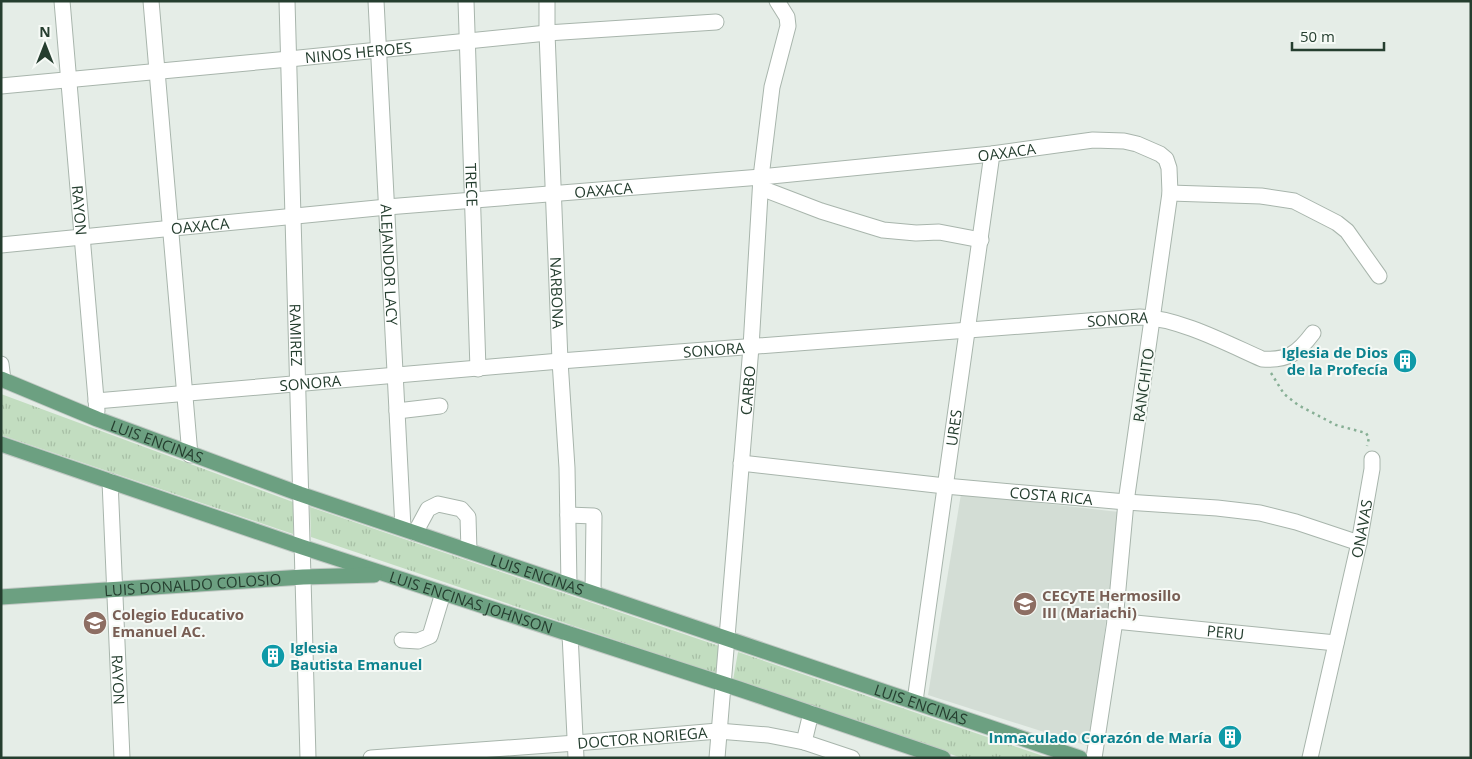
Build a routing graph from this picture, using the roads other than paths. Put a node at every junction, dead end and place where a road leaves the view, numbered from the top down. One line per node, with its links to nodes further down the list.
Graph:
1 (62, 1): 14 (street, RAYON)
2 (151, 1): 13 (street)
3 (287, 1): 12 (street, RAMIREZ)
4 (376, 1): 11 (street, ALEJANDOR LACY)
5 (466, 1): 10 (street, TRECE)
6 (547, 1): 9 (street, NARBONA)
7 (777, 1): 17 (street, CARBO)
8 (716, 22): 9 (street, NINOS HEROES)
9 (547, 33): 10 (street, NINOS HEROES); 18 (street, NARBONA)
10 (467, 41): 11 (street, NINOS HEROES); 20 (street, TRECE)
11 (378, 51): 12 (street, NINOS HEROES); 21 (street, ALEJANDOR LACY)
12 (289, 60): 13 (street, NINOS HEROES); 22 (street, RAMIREZ)
13 (157, 71): 14 (street, NINOS HEROES); 23 (street)
14 (69, 80): 15 (street, NINOS HEROES); 24 (street, RAYON)
15 (1, 86)
16 (992, 154): 17 (street, OAXACA); 19 (street, OAXACA); 25 (street, URES)
17 (761, 182): 18 (street, OAXACA); 25 (street); 31 (street, CARBO)
18 (553, 193): 20 (street, OAXACA); 32 (street, NARBONA)
19 (1170, 193): 27 (street); 28 (street, RANCHITO)
20 (474, 200): 21 (street, OAXACA); 34 (street, TRECE)
21 (387, 207): 22 (street, OAXACA); 35 (street, ALEJANDOR LACY)
22 (293, 216): 23 (street, OAXACA); 37 (street, RAMIREZ)
23 (171, 229): 24 (street, OAXACA); 38 (street)
24 (82, 238): 26 (street, OAXACA); 39 (street, RAYON)
25 (981, 240): 29 (street, URES)
26 (1, 245)
27 (1379, 276)
28 (1153, 317): 29 (street, SONORA); 30 (street, SONORA); 50 (street, RANCHITO)
29 (967, 331): 31 (street, SONORA); 48 (street, URES)
30 (1314, 333)
31 (751, 347): 32 (street, SONORA); 46 (street, CARBO)
32 (560, 362): 34 (street, SONORA); 51 (street, NARBONA)
33 (1, 364): 36 (street)
34 (478, 369): 35 (street, SONORA)
35 (395, 376): 37 (street, SONORA); 41 (street, ALEJANDOR LACY)
36 (2, 379): 42 (main road, LUIS ENCINAS)
37 (298, 384): 38 (street, SONORA); 49 (street, RAMIREZ)
38 (186, 394): 39 (street, SONORA); 44 (street)
39 (96, 401): 42 (street, RAYON)
40 (440, 406): 41 (street)
41 (397, 411): 52 (street, ALEJANDOR LACY)
42 (97, 419): 44 (main road, LUIS ENCINAS)
43 (1, 444): 47 (main road, LUIS ENCINAS JOHNSON)
44 (190, 455): 49 (main road, LUIS ENCINAS)
45 (1372, 459): 53 (street, ONAVAS)
46 (741, 463): 48 (street, COSTA RICA); 65 (street, CARBO)
47 (110, 481): 54 (main road, LUIS ENCINAS JOHNSON); 59 (street, RAYON)
48 (945, 486): 50 (street, COSTA RICA); 69 (street, URES)
49 (300, 494): 52 (main road, LUIS ENCINAS); 54 (street, RAMIREZ)
50 (1126, 502): 53 (street, COSTA RICA); 63 (street, RANCHITO)
51 (568, 515): 58 (street, NARBONA); 61 (street)
52 (409, 531): 55 (main road, LUIS ENCINAS); 55 (street)
53 (1359, 543): 67 (street, ONAVAS)
54 (302, 547): 56 (main road, LUIS ENCINAS JOHNSON); 57 (street, RAMIREZ)
55 (469, 551): 58 (main road, LUIS ENCINAS)
56 (386, 575): 57 (main road, LUIS DONALDO COLOSIO); 60 (main road, LUIS ENCINAS JOHNSON)
57 (303, 577): 59 (main road, LUIS DONALDO COLOSIO); 76 (street, RAMIREZ)
58 (570, 585): 61 (main road, LUIS ENCINAS)
59 (115, 590): 62 (main road, LUIS DONALDO COLOSIO); 75 (street, RAYON)
60 (443, 593): 64 (main road, LUIS ENCINAS JOHNSON); 66 (street)
61 (593, 593): 65 (main road, LUIS ENCINAS)
62 (1, 597)
63 (1115, 621): 67 (street, PERU); 82 (street, RANCHITO)
64 (570, 634): 68 (main road, LUIS ENCINAS JOHNSON); 73 (street)
65 (727, 638): 68 (street, CARBO); 69 (main road, LUIS ENCINAS)
66 (402, 640)
67 (1336, 643): 83 (street, ONAVAS)
68 (722, 683): 70 (main road, LUIS ENCINAS JOHNSON); 71 (street, CARBO)
69 (915, 701): 81 (main road, LUIS ENCINAS)
70 (811, 713): 72 (street); 74 (main road, LUIS ENCINAS JOHNSON)
71 (718, 731): 72 (street, DOCTOR NORIEGA); 73 (street, DOCTOR NORIEGA); 78 (street, CARBO)
72 (804, 742): 79 (street, DOCTOR NORIEGA)
73 (576, 751): 77 (street, DOCTOR NORIEGA)
74 (906, 752): 80 (main road, LUIS ENCINAS JOHNSON)
75 (122, 758)
76 (308, 758)
77 (371, 758)
78 (717, 758)
79 (852, 758)
80 (943, 758)
81 (1080, 758)
82 (1094, 758)
83 (1310, 758)

